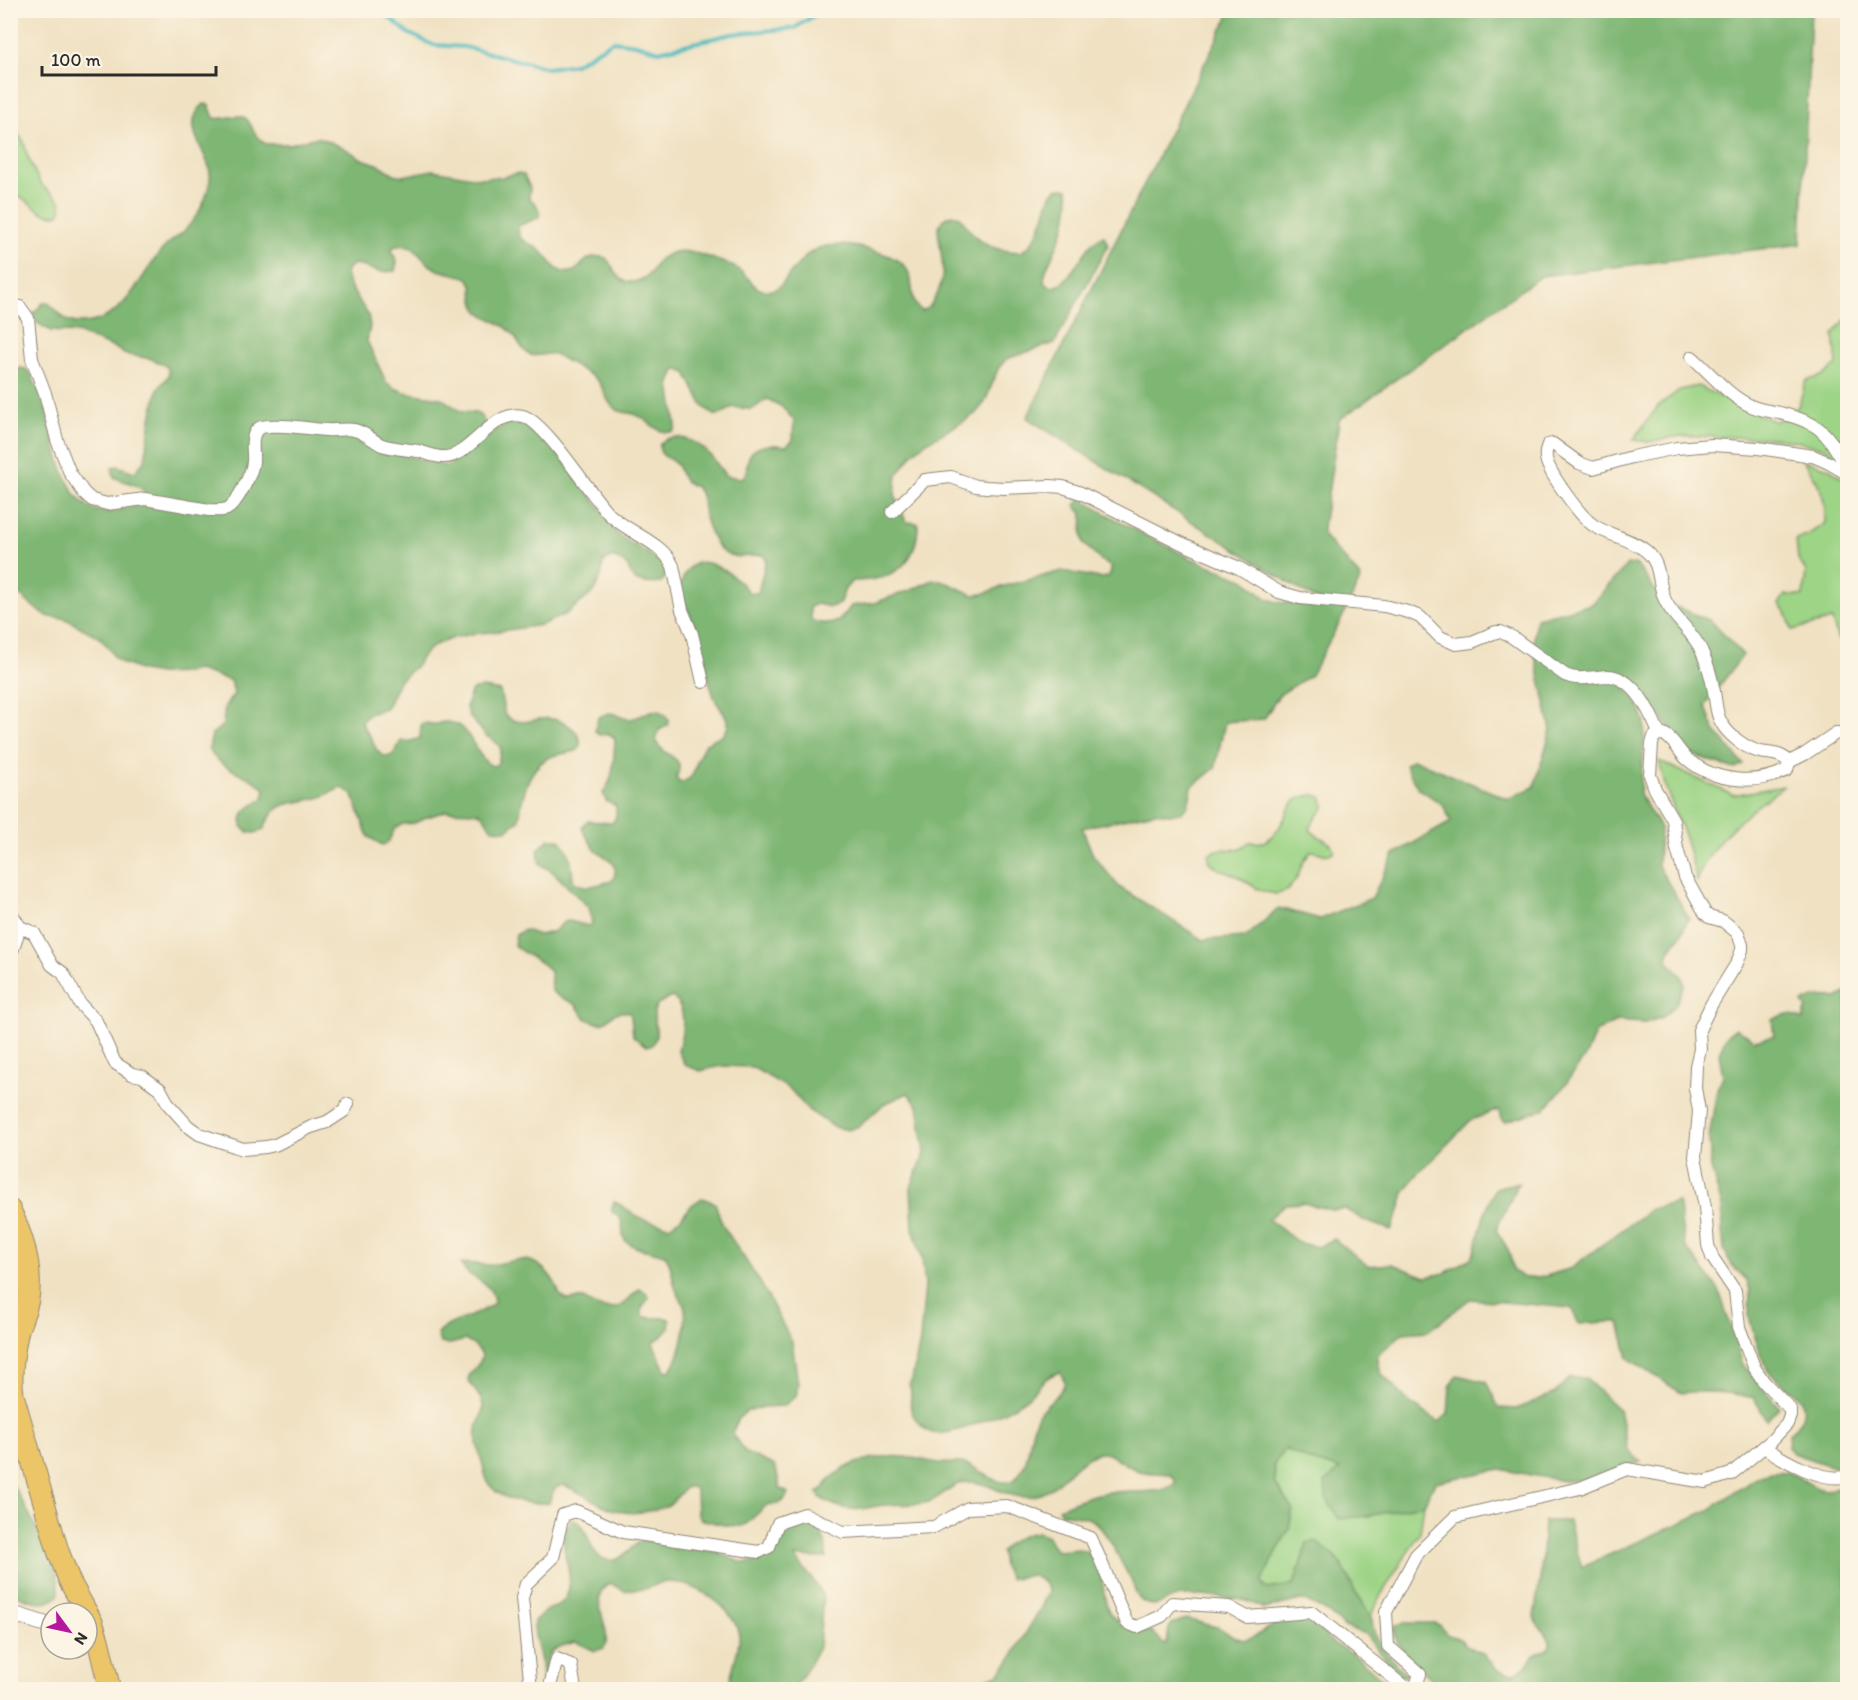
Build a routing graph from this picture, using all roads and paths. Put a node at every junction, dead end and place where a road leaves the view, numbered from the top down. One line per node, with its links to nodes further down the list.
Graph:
1 (10, 304): 6 (street)
2 (1692, 357): 3 (street)
3 (1848, 469)
4 (1848, 474): 9 (street)
5 (892, 512): 7 (street)
6 (703, 682)
7 (1659, 733): 9 (street); 15 (street)
8 (1848, 744): 9 (street)
9 (1789, 762)
10 (10, 911): 11 (street)
11 (20, 927): 12 (street); 13 (street)
12 (10, 951)
13 (348, 1104)
14 (10, 1210): 17 (highway)
15 (1764, 1447): 16 (street); 22 (street)
16 (1848, 1476)
17 (80, 1601)
18 (10, 1613): 19 (street)
19 (39, 1622)
20 (99, 1657): 21 (highway)
21 (110, 1689)
22 (531, 1689)
23 (549, 1689): 24 (street)
24 (575, 1689)

